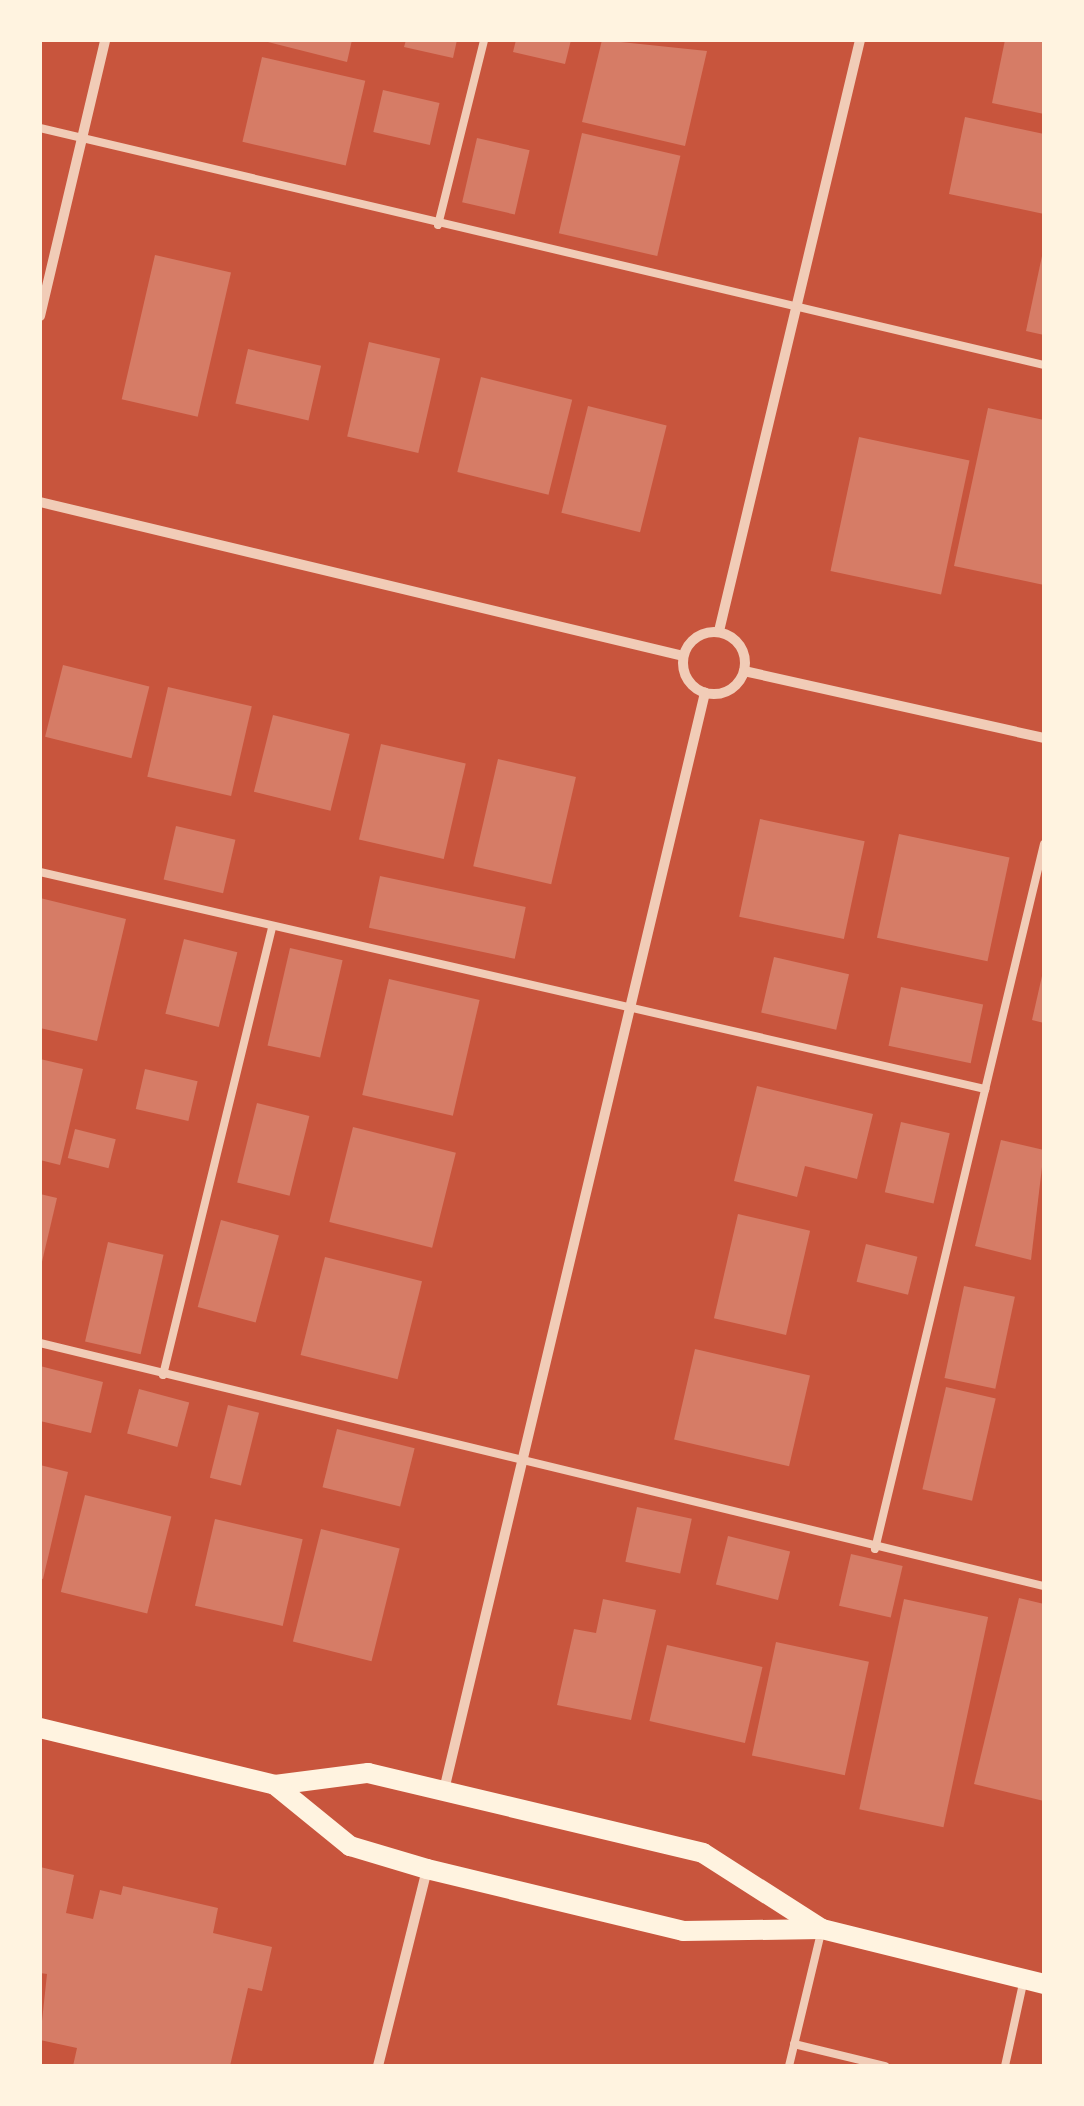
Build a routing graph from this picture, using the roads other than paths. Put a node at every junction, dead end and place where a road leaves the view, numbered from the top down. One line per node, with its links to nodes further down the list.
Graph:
1 (105, 40): 5 (street)
2 (484, 40): 6 (lane)
3 (860, 40): 7 (street)
4 (40, 128): 5 (lane)
5 (81, 138): 6 (lane); 8 (street)
6 (438, 224): 7 (lane)
7 (795, 304): 9 (lane); 11 (street)
8 (40, 316)
9 (1044, 366)
10 (40, 502): 12 (street)
11 (718, 631): 12 (street); 13 (street)
12 (683, 656): 14 (street)
13 (744, 671): 14 (street); 15 (street)
14 (705, 693): 19 (street)
15 (1044, 738)
16 (1044, 844): 20 (lane)
17 (40, 872): 18 (lane)
18 (272, 927): 19 (lane); 22 (lane)
19 (632, 1012): 20 (lane); 23 (street)
20 (985, 1089): 24 (lane)
21 (40, 1344): 22 (lane)
22 (163, 1375): 23 (lane)
23 (522, 1464): 24 (lane); 28 (street)
24 (875, 1550): 25 (lane)
25 (1044, 1586)
26 (40, 1728): 27 (main road)
27 (275, 1785): 28 (main road); 29 (main road)
28 (444, 1790): 30 (main road)
29 (427, 1869): 30 (main road); 33 (street)
30 (822, 1929): 31 (main road); 32 (lane)
31 (1034, 1982): 36 (lane)
32 (794, 2044): 34 (lane); 35 (lane)
33 (378, 2066)
34 (789, 2066)
35 (885, 2066)
36 (1005, 2066)

